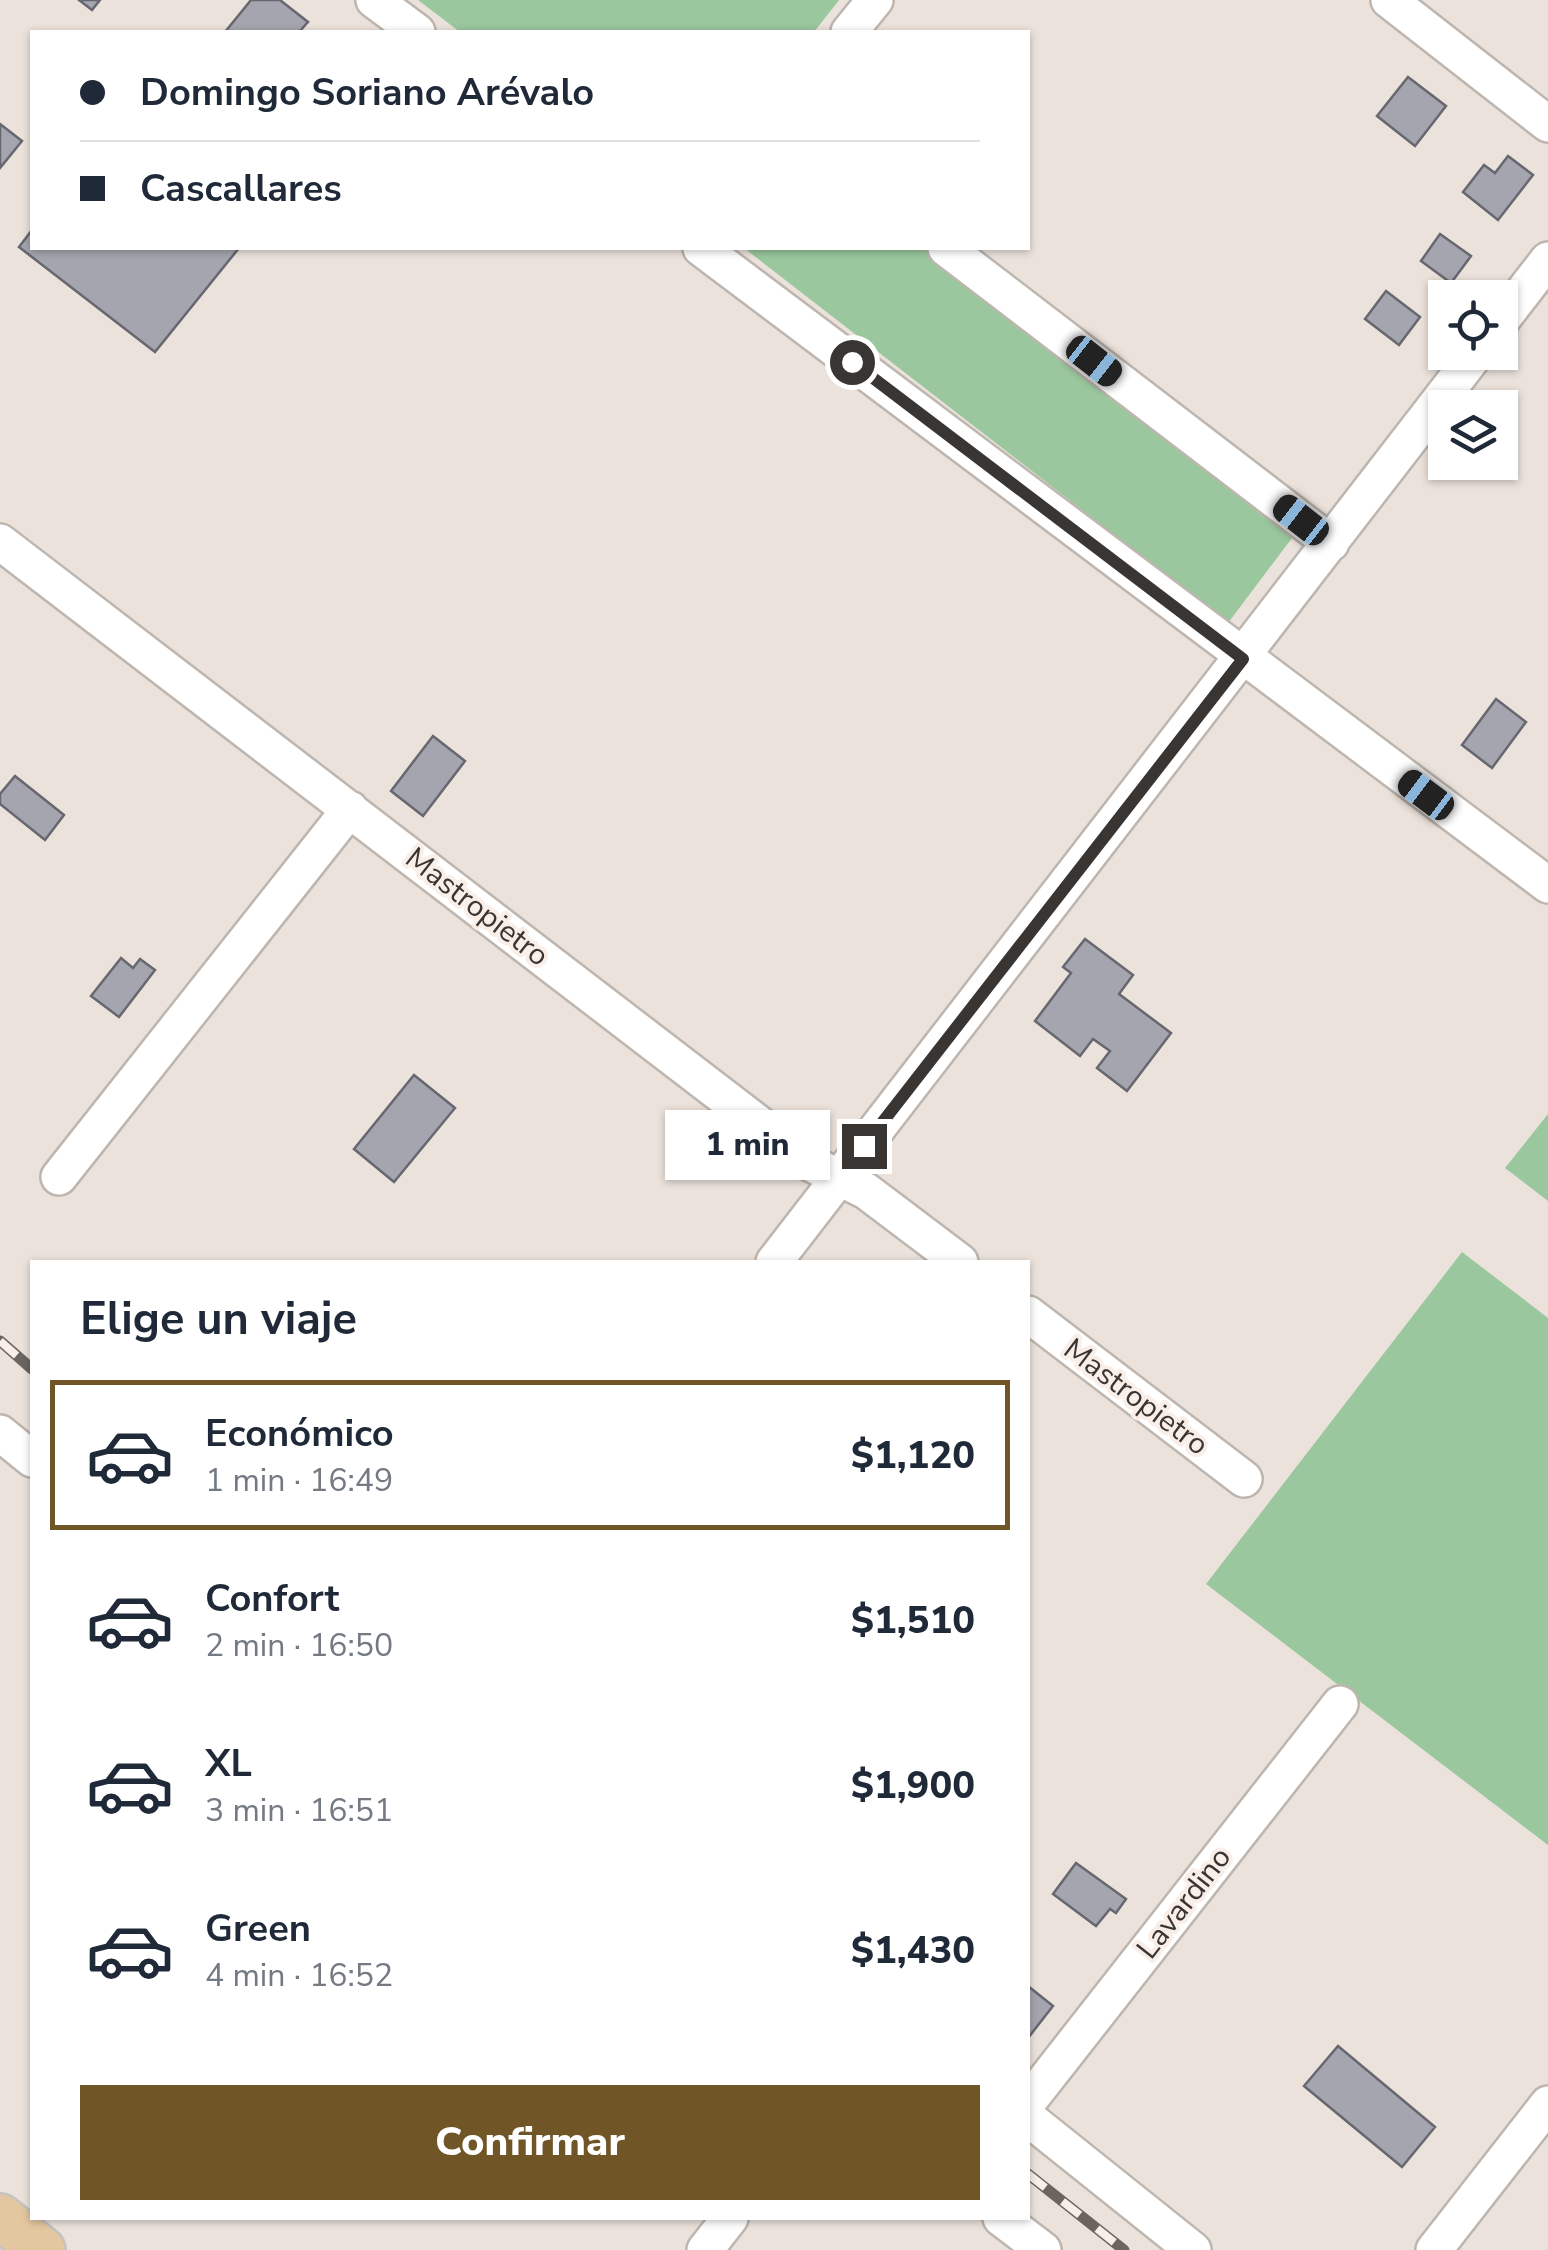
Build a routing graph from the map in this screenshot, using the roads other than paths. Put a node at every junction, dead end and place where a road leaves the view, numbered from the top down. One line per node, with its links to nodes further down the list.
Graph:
1 (374, 0): 4 (street)
2 (875, 0): 5 (street)
3 (1388, 0): 6 (street)
4 (413, 30)
5 (852, 30)
6 (1548, 124)
7 (704, 250): 14 (street)
8 (949, 250): 13 (street)
9 (1548, 260): 10 (street)
10 (1518, 299)
11 (1463, 370): 13 (street)
12 (0, 542): 15 (street, Mastropietro)
13 (1331, 543): 14 (street)
14 (1243, 659): 16 (street); 18 (street)
15 (350, 809): 17 (street); 18 (street, Mastropietro)
16 (1548, 885)
17 (59, 1177)
18 (840, 1177): 19 (street); 20 (street, Mastropietro)
19 (776, 1260)
20 (957, 1260)
21 (1030, 1316): 24 (street, Mastropietro)
22 (0, 1434): 23 (street)
23 (30, 1457)
24 (1244, 1479)
25 (1340, 1704): 26 (street, Lavardino)
26 (1030, 2099)
27 (1548, 2104): 34 (street)
28 (1030, 2120): 33 (street)
29 (728, 2220): 31 (street)
30 (1004, 2220): 32 (street)
31 (705, 2250)
32 (1043, 2250)
33 (1192, 2250)
34 (1434, 2250)

